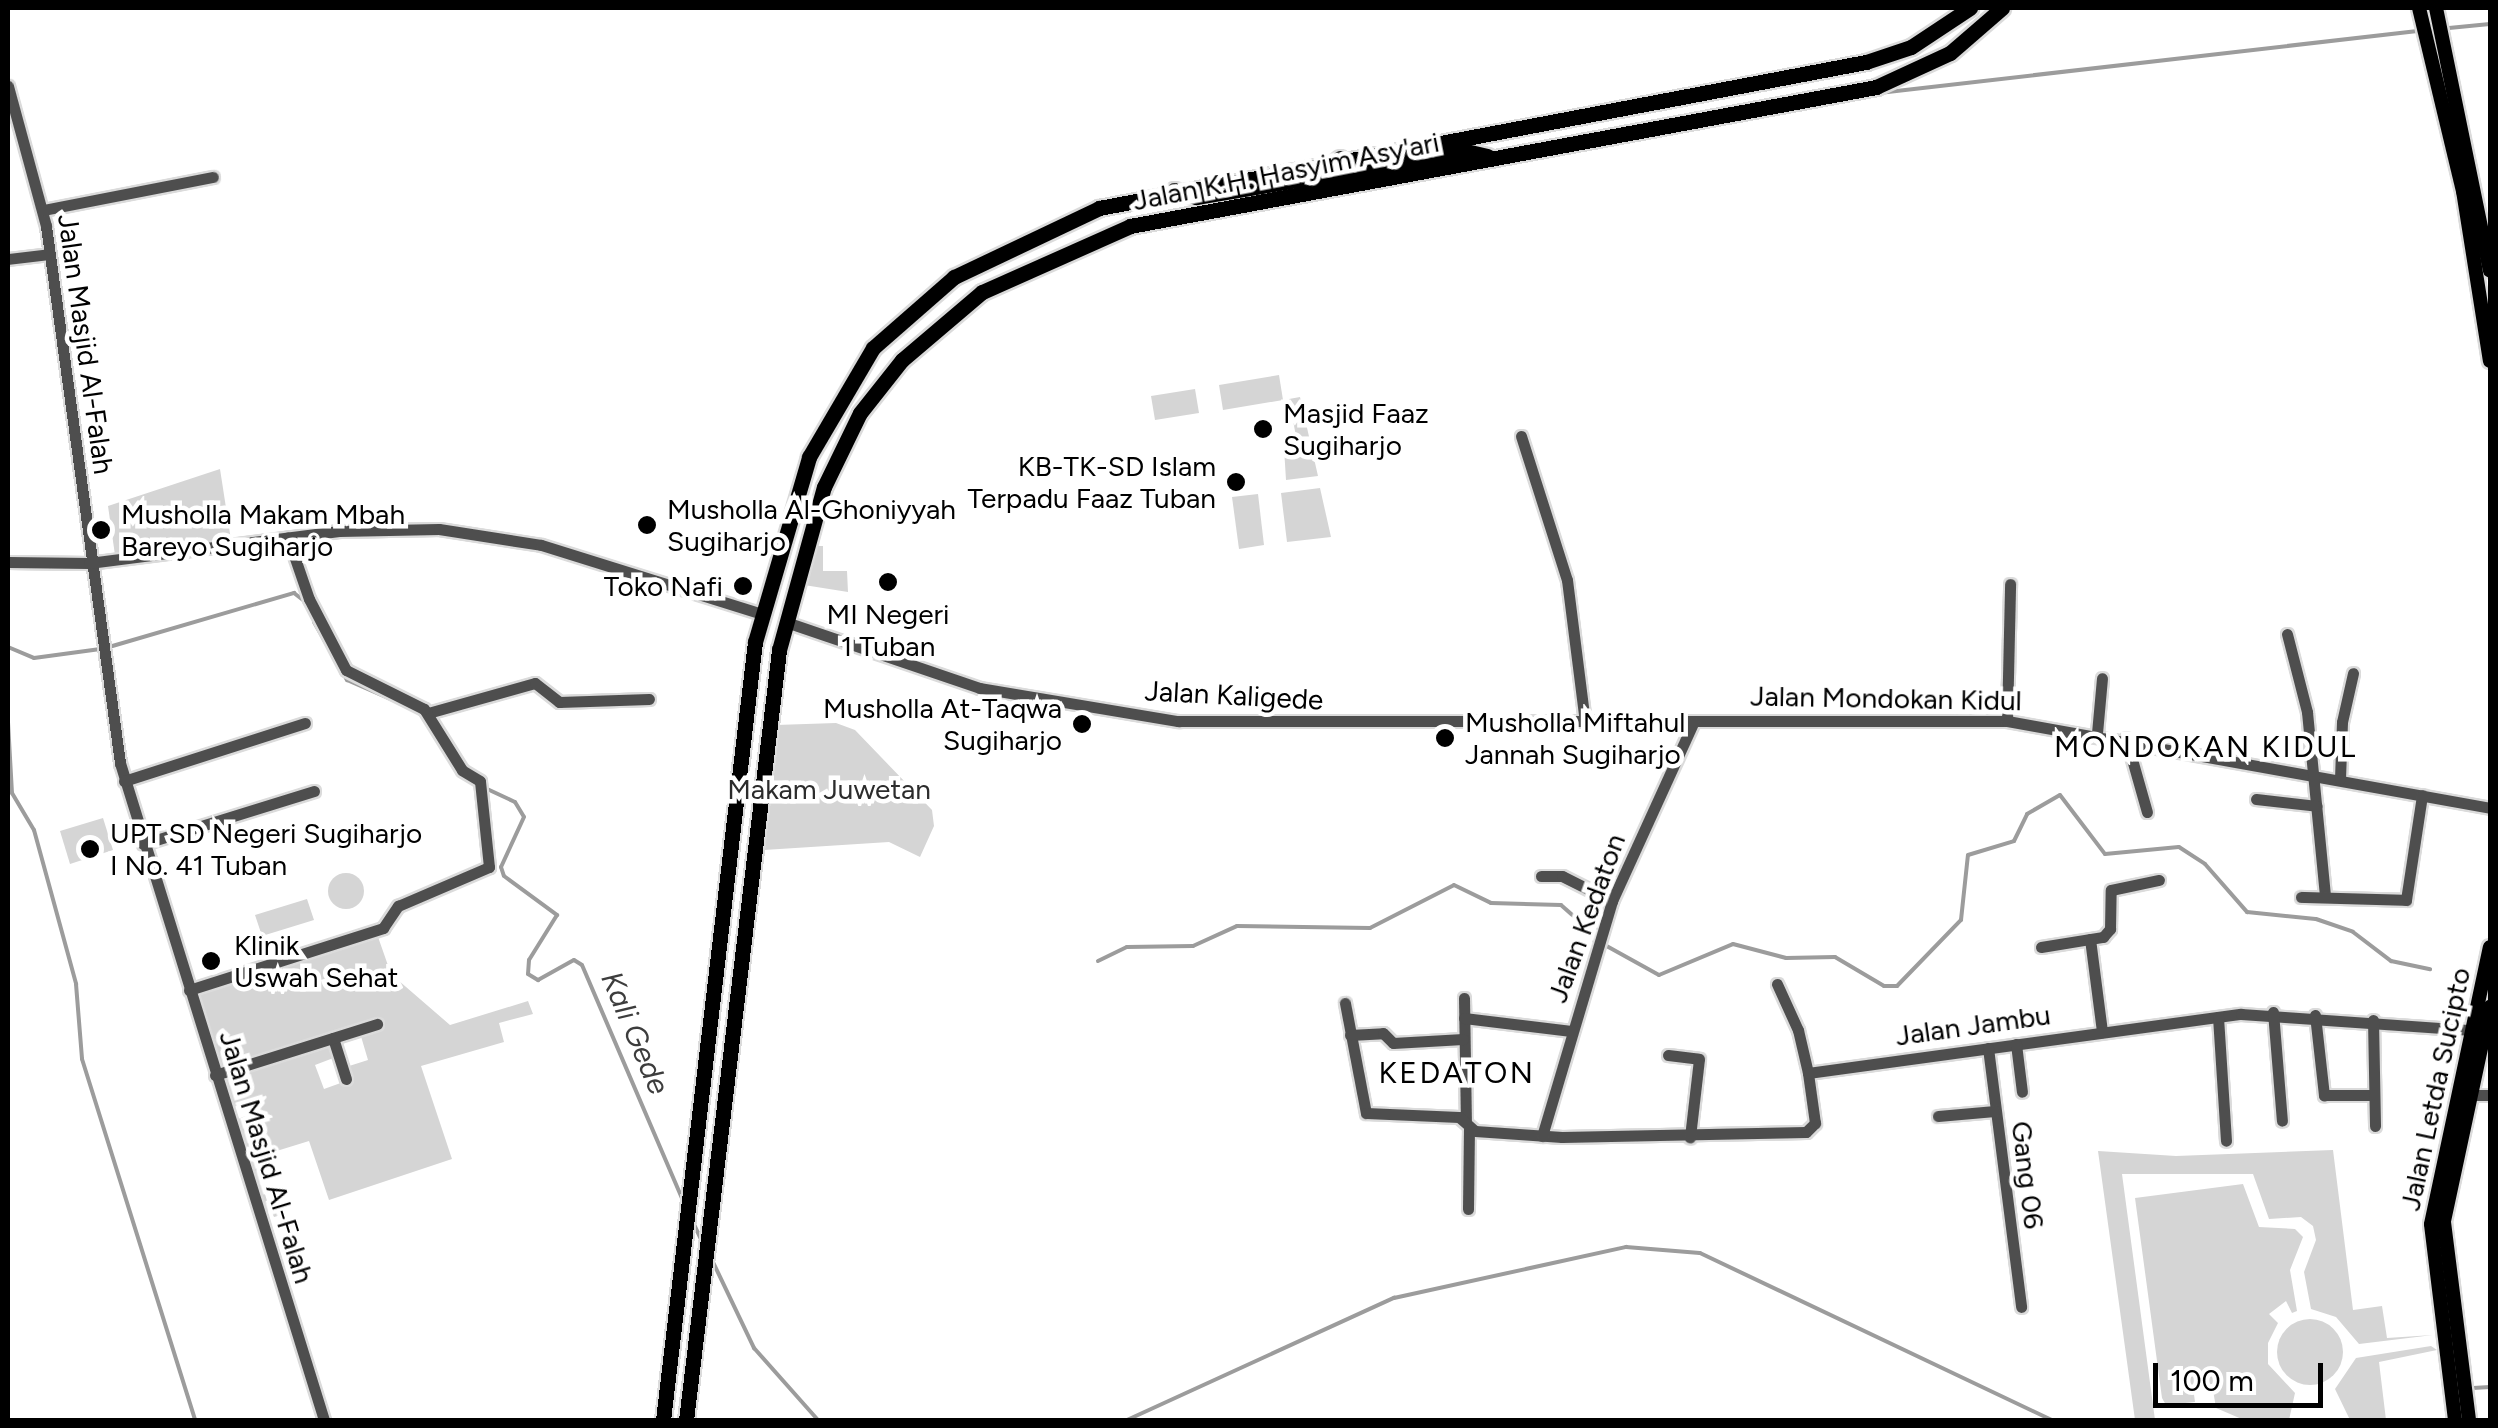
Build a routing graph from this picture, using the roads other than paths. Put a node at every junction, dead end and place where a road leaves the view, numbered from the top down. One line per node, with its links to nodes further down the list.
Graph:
1 (2002, 8): 5 (highway, Jalan K.H. Hasyim Asy'ari)
2 (2420, 8): 9 (main road)
3 (2436, 8): 9 (main road)
4 (1964, 12): 5 (highway); 7 (highway, Jalan K.H. Hasyim Asy'ari)
5 (1973, 36): 8 (highway, Jalan K.H. Hasyim Asy'ari)
6 (8, 86): 13 (street, Jalan Masjid Al-Falah)
7 (1340, 158): 8 (highway); 11 (highway, Jalan K.H. Hasyim Asy'ari)
8 (1490, 158): 12 (highway, Jalan K.H. Hasyim Asy'ari)
9 (2464, 162): 16 (main road); 17 (main road)
10 (213, 177): 13 (street)
11 (1174, 190): 12 (highway); 23 (highway, Jalan K.H. Hasyim Asy'ari)
12 (1312, 190): 24 (highway, Jalan K.H. Hasyim Asy'ari)
13 (43, 210): 14 (street, Jalan Masjid Al-Falah)
14 (50, 254): 15 (street); 21 (street, Jalan Masjid Al-Falah)
15 (8, 259)
16 (2490, 270)
17 (2490, 361)
18 (1521, 436): 31 (street)
19 (288, 538): 21 (street); 23 (street); 29 (street)
20 (8, 562): 21 (street)
21 (89, 564): 39 (street, Jalan Masjid Al-Falah)
22 (2010, 584): 30 (street)
23 (762, 614): 49 (highway, Jalan K.H. Hasyim Asy'ari)
24 (786, 622): 31 (street, Jalan Kaligede); 36 (highway, Jalan K.H. Hasyim Asy'ari)
25 (2287, 634): 37 (street)
26 (2353, 673): 38 (street)
27 (2102, 678): 34 (street)
28 (648, 699): 29 (street)
29 (428, 713): 57 (street)
30 (2006, 721): 32 (street, Jalan Mondokan Kidul); 34 (street, Jalan Mondokan Kidul)
31 (1585, 722): 32 (street, Jalan Kaligede)
32 (1693, 723): 52 (street, Jalan Kedaton)
33 (306, 724): 39 (street)
34 (2097, 733): 35 (street, Jalan Mondokan Kidul)
35 (2126, 738): 37 (street, Jalan Mondokan Kidul); 45 (street)
36 (765, 746): 49 (highway); 96 (highway, Jalan K.H. Hasyim Asy'ari)
37 (2314, 774): 38 (street, Jalan Mondokan Kidul); 43 (street)
38 (2340, 780): 41 (street, Jalan Mondokan Kidul)
39 (124, 781): 46 (street, Jalan Masjid Al-Falah)
40 (314, 791): 46 (street)
41 (2422, 795): 44 (street, Jalan Mondokan Kidul); 50 (street)
42 (2256, 800): 43 (street)
43 (2316, 806): 50 (street)
44 (2490, 808)
45 (2147, 812)
46 (143, 844): 57 (street, Jalan Masjid Al-Falah)
47 (1541, 876): 52 (street)
48 (2159, 880): 53 (street)
49 (729, 882): 95 (highway, Jalan K.H. Hasyim Asy'ari)
50 (2325, 895): 51 (street)
51 (2301, 897)
52 (1612, 901): 68 (street, Jalan Kedaton)
53 (2090, 940): 54 (street); 69 (street)
54 (2041, 947)
55 (2490, 947): 67 (main road, Jalan Letda Sucipto)
56 (1777, 984): 76 (street)
57 (188, 990): 77 (street, Jalan Masjid Al-Falah)
58 (1464, 998): 64 (street)
59 (1345, 1003): 70 (street)
60 (2490, 1007): 82 (main road, Jalan Letda Sucipto)
61 (2273, 1012): 62 (street, Jalan Jambu); 63 (street, Jalan Jambu); 85 (street)
62 (2315, 1015): 65 (street, Jalan Jambu); 80 (street)
63 (2218, 1017): 69 (street, Jalan Jambu); 90 (street)
64 (1464, 1018): 68 (street); 72 (street)
65 (2373, 1020): 67 (street, Jalan Jambu); 80 (street)
66 (376, 1024): 71 (street)
67 (2472, 1030): 82 (main road, Jalan Letda Sucipto)
68 (1571, 1031): 88 (street, Jalan Kedaton)
69 (2102, 1032): 73 (street, Jalan Jambu)
70 (1350, 1035): 72 (street); 86 (street)
71 (333, 1038): 77 (street); 78 (street)
72 (1463, 1039): 86 (street)
73 (2016, 1044): 74 (street, Jalan Jambu); 79 (street)
74 (1988, 1048): 76 (street, Jalan Jambu); 83 (street, Gang 06)
75 (1668, 1055): 89 (street)
76 (1808, 1073): 89 (street)
77 (215, 1075): 94 (street, Jalan Masjid Al-Falah)
78 (346, 1079)
79 (2022, 1092)
80 (2373, 1095): 87 (street)
81 (2490, 1095): 82 (street)
82 (2465, 1100): 93 (main road, Jalan Letda Sucipto)
83 (1995, 1111): 84 (street); 92 (street, Gang 06)
84 (1938, 1116)
85 (2282, 1120)
86 (1468, 1124): 88 (street); 91 (street)
87 (2375, 1126)
88 (1542, 1136): 89 (street)
89 (1690, 1138)
90 (2226, 1141)
91 (1468, 1209)
92 (2021, 1307)
93 (2449, 1338): 97 (main road, Jalan Letda Sucipto); 98 (main road, Jalan Letda Sucipto)
94 (324, 1420)
95 (663, 1420)
96 (686, 1420)
97 (2455, 1420)
98 (2469, 1420)

